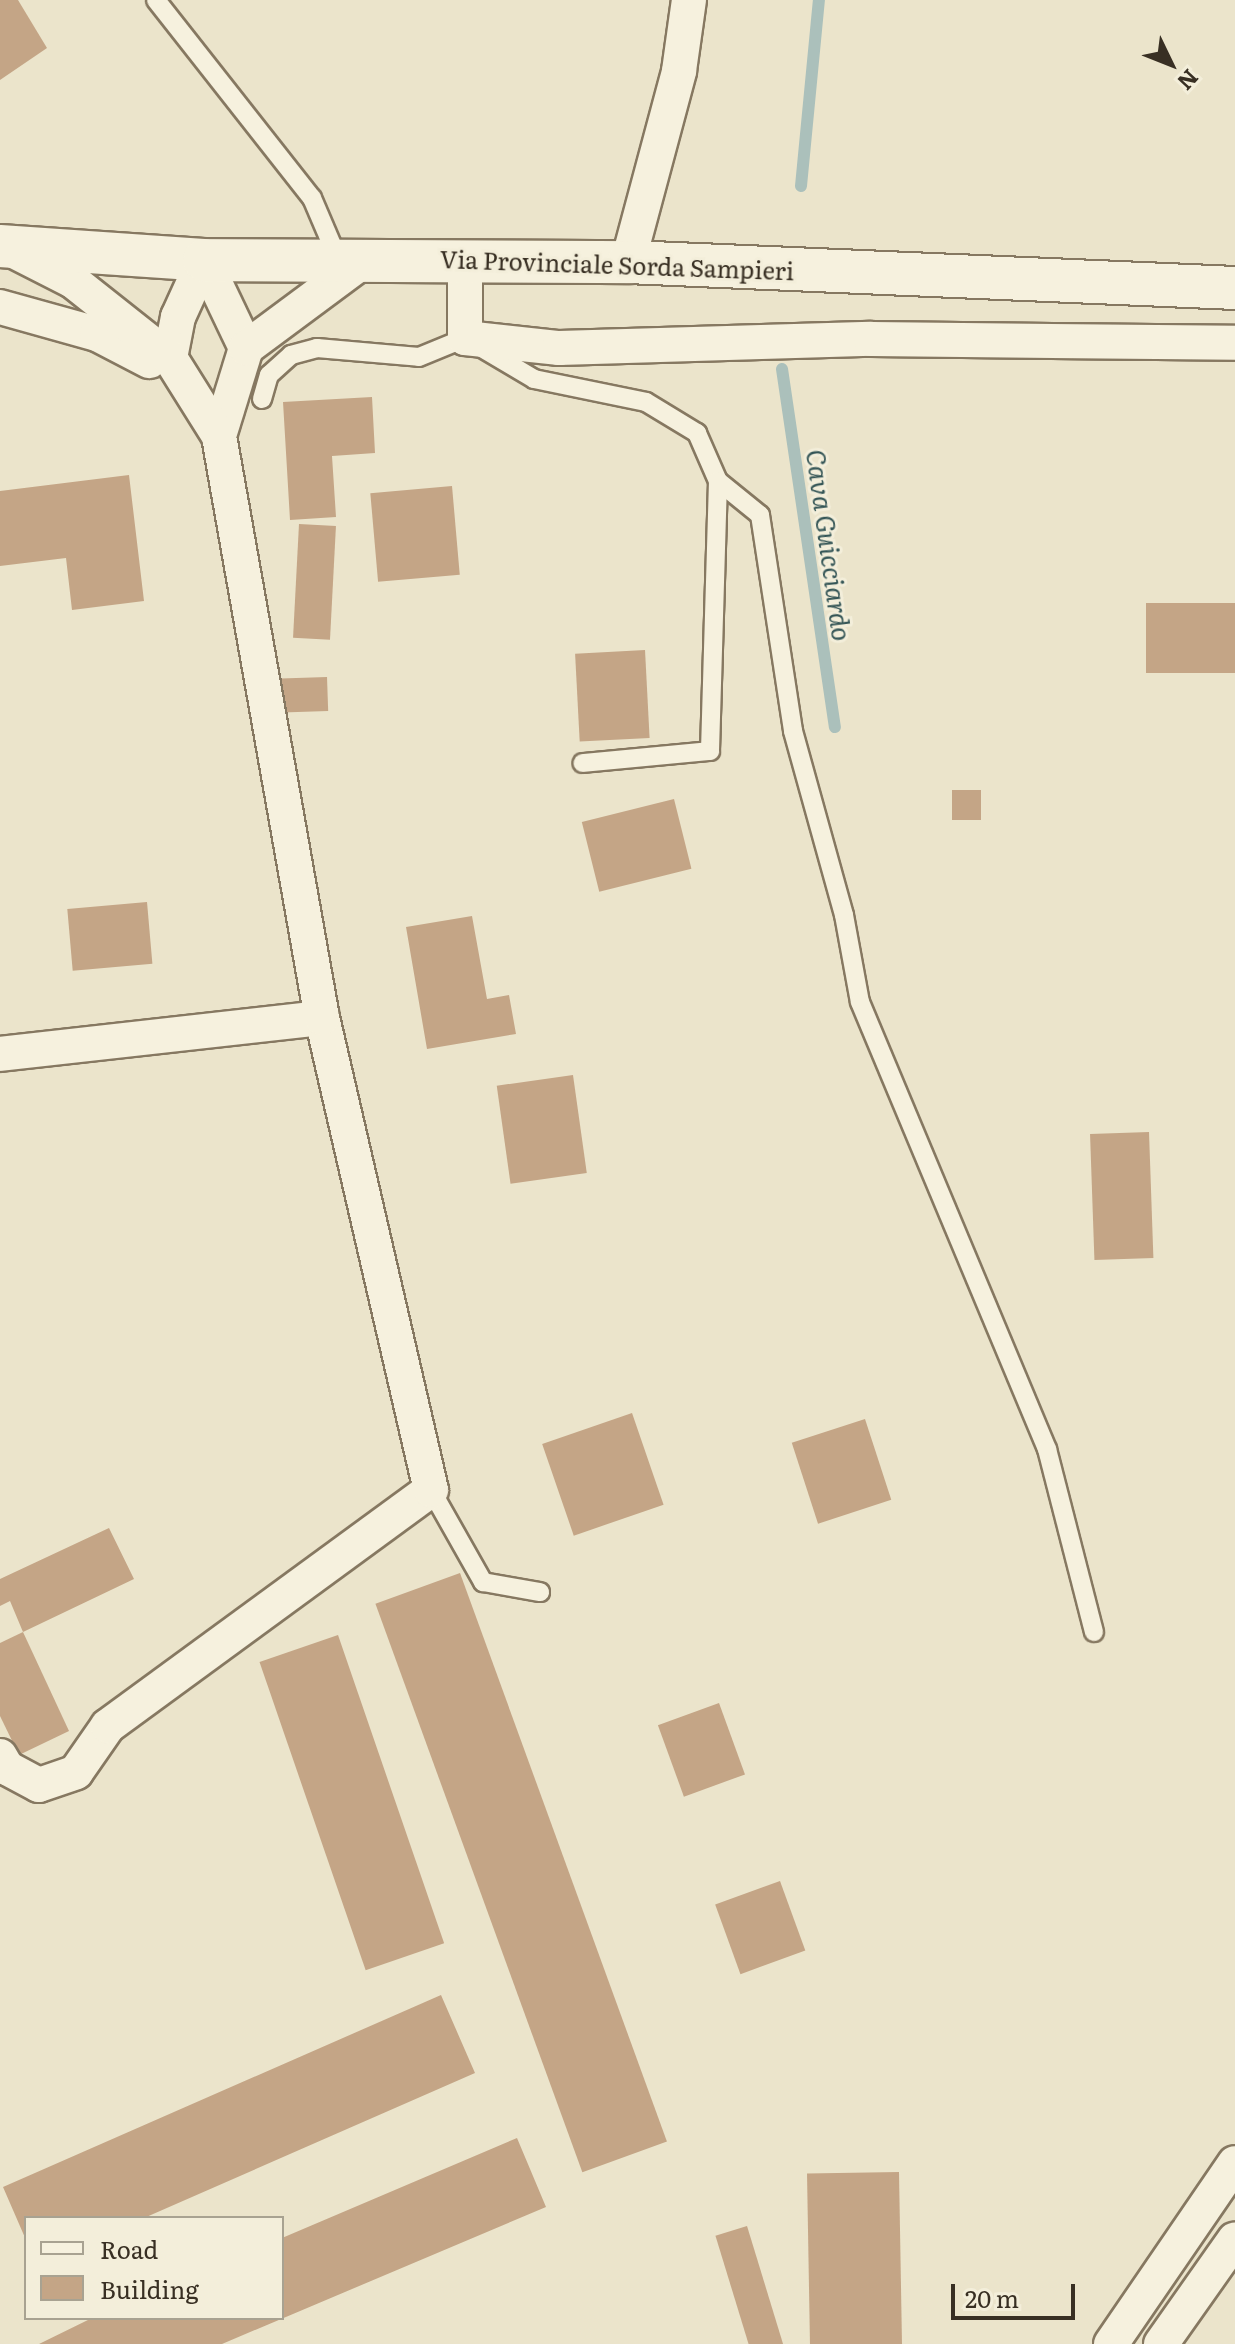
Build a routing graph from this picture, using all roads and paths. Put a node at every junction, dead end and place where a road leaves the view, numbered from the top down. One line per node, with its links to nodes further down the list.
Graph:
1 (156, 0): 5 (lane)
2 (689, 0): 7 (street)
3 (3, 247): 6 (street, Via Provinciale Sorda Sampieri); 13 (street)
4 (465, 258): 5 (street, Via Provinciale Sorda Sampieri); 7 (street, Via Provinciale Sorda Sampieri); 10 (street)
5 (352, 259): 6 (street, Via Provinciale Sorda Sampieri); 12 (street)
6 (204, 260): 12 (street); 13 (street)
7 (628, 262): 8 (street, Via Provinciale Sorda Sampieri)
8 (1235, 288)
9 (0, 307): 14 (street)
10 (465, 338): 11 (street); 15 (lane); 17 (lane)
11 (1235, 343)
12 (246, 348): 16 (street)
13 (170, 358): 14 (street)
14 (189, 390): 16 (street)
15 (262, 399)
16 (219, 436): 19 (street)
17 (718, 481): 18 (lane); 23 (lane)
18 (583, 763)
19 (322, 1018): 20 (street); 21 (street)
20 (0, 1054)
21 (431, 1490): 22 (lane); 24 (street)
22 (540, 1592)
23 (1094, 1632)
24 (0, 1756)
25 (1235, 2163): 27 (street)
26 (1235, 2239): 28 (street)
27 (1139, 2300): 28 (street); 29 (street)
28 (1168, 2333)
29 (1111, 2344)

